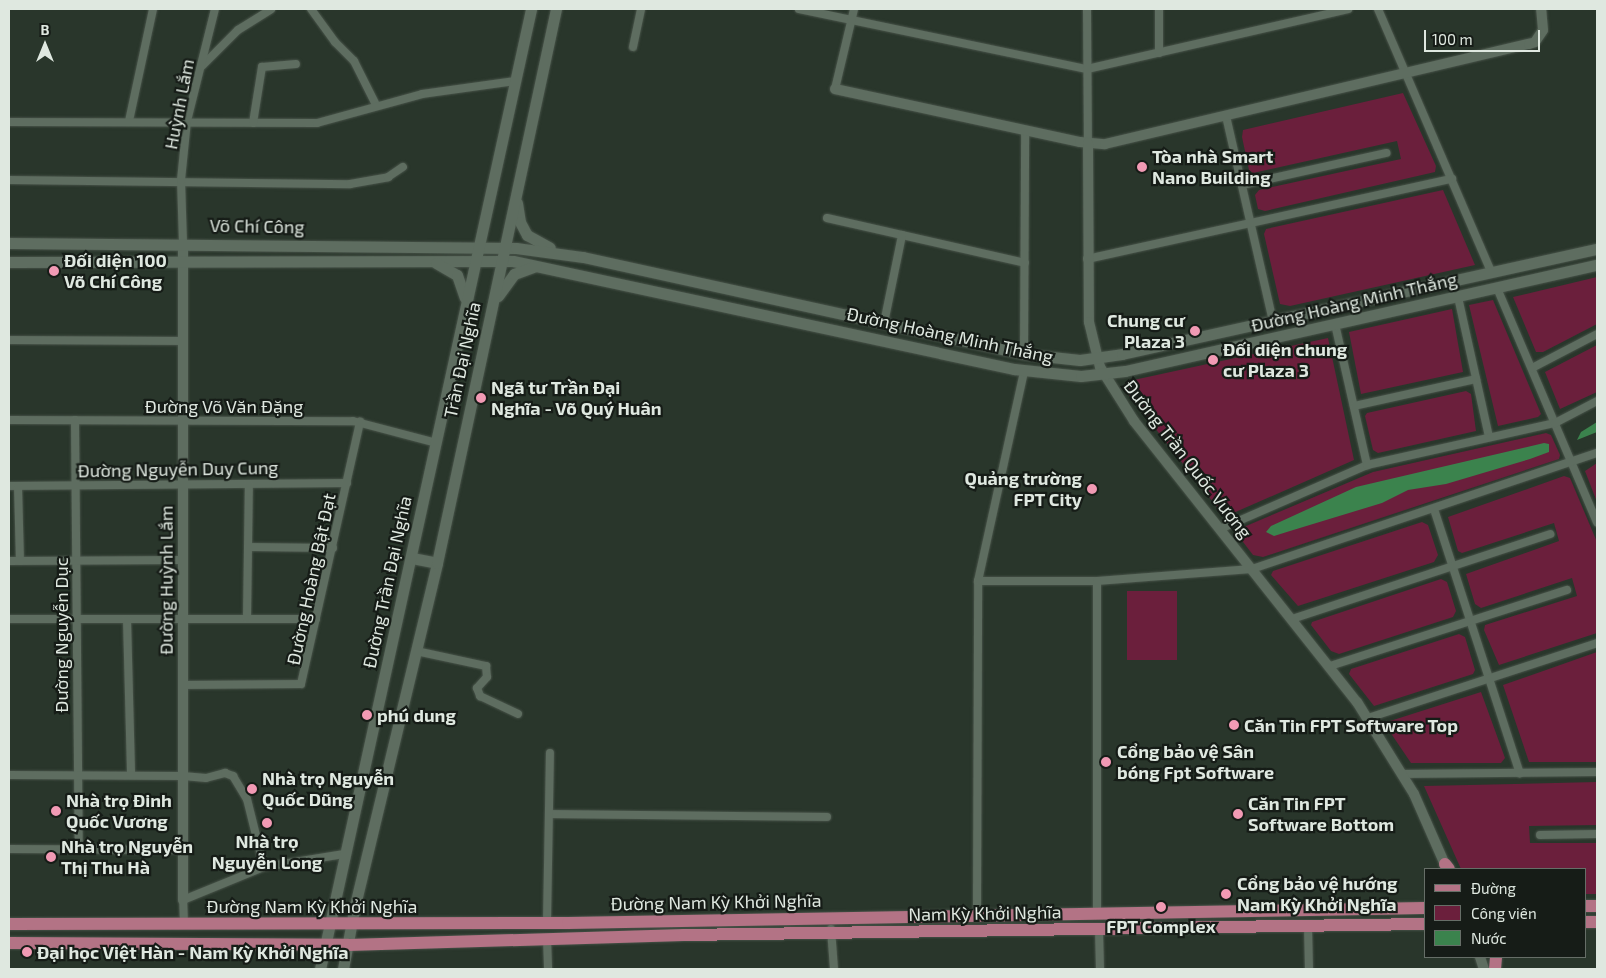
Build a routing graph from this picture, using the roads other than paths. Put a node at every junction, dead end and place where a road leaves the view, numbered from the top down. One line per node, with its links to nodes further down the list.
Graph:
1 (152, 9): 26 (street)
2 (215, 9): 19 (street, Huỳnh Lắm)
3 (271, 9): 19 (street)
4 (311, 9): 24 (street)
5 (531, 9): 22 (main road)
6 (556, 9): 37 (main road, Trần Đại Nghĩa)
7 (641, 9): 16 (street)
8 (799, 9): 15 (street)
9 (854, 9): 15 (street)
10 (1086, 9): 20 (street, Đường Trần Quốc Vượng)
11 (1159, 9): 17 (street)
12 (1348, 9): 17 (street)
13 (1378, 9): 21 (street)
14 (1542, 9): 21 (street)
15 (852, 20): 20 (street); 23 (street)
16 (633, 47)
17 (1160, 53): 20 (street)
18 (296, 64): 29 (street)
19 (201, 67): 27 (street, Huỳnh Lắm)
20 (1086, 69): 31 (street, Đường Trần Quốc Vượng)
21 (1407, 73): 25 (street); 34 (street)
22 (515, 81): 24 (street); 44 (main road, Đường Trần Đại Nghĩa)
23 (835, 89): 30 (street)
24 (376, 105): 29 (street)
25 (1226, 116): 31 (street); 38 (street)
26 (129, 121): 27 (street); 28 (street)
27 (187, 121): 29 (street); 36 (street, Huỳnh Lắm)
28 (9, 122)
29 (253, 123)
30 (1025, 130): 31 (street); 54 (street)
31 (1088, 143): 48 (street, Đường Trần Quốc Vượng)
32 (1386, 153): 38 (street)
33 (403, 167): 36 (street)
34 (1452, 179): 40 (street); 57 (street)
35 (9, 180): 36 (street)
36 (181, 180): 42 (street, Huỳnh Lắm)
37 (518, 184): 45 (main road, Trần Đại Nghĩa); 47 (main road)
38 (1242, 185): 40 (street)
39 (827, 218): 41 (street)
40 (1251, 223): 48 (street); 62 (street)
41 (902, 235): 54 (street); 63 (street)
42 (183, 239): 43 (main road, Võ Chí Công); 44 (main road, Võ Chí Công); 53 (street, Đường Huỳnh Lắm)
43 (9, 243)
44 (478, 246): 45 (main road, Võ Chí Công); 49 (main road, Đường Trần Đại Nghĩa)
45 (504, 247): 47 (main road, Đường Hoàng Minh Thắng); 50 (main road, Trần Đại Nghĩa)
46 (1597, 249): 57 (main road, Đường Hoàng Minh Thắng)
47 (583, 257): 63 (main road, Đường Hoàng Minh Thắng)
48 (1087, 259): 71 (street, Đường Trần Quốc Vượng)
49 (475, 260): 50 (main road, Võ Chí Công); 52 (main road, Võ Chí Công); 60 (main road, Đường Trần Đại Nghĩa)
50 (502, 260): 56 (main road, Đường Hoàng Minh Thắng); 61 (main road, Trần Đại Nghĩa)
51 (9, 262): 53 (main road, Võ Chí Công)
52 (427, 262): 53 (main road, Võ Chí Công); 60 (main road)
53 (183, 263): 69 (street, Đường Huỳnh Lắm)
54 (1025, 263): 70 (street)
55 (1597, 265): 58 (main road, Đường Hoàng Minh Thắng)
56 (549, 266): 61 (main road); 67 (main road, Đường Hoàng Minh Thắng)
57 (1491, 272): 58 (main road); 62 (main road, Đường Hoàng Minh Thắng)
58 (1497, 288): 59 (main road, Đường Hoàng Minh Thắng); 72 (street)
59 (1458, 297): 64 (main road, Đường Hoàng Minh Thắng); 75 (street)
60 (466, 305): 84 (main road, Đường Trần Đại Nghĩa)
61 (492, 306): 105 (main road, Trần Đại Nghĩa)
62 (1273, 321): 66 (main road); 71 (main road, Đường Hoàng Minh Thắng)
63 (884, 323): 67 (main road); 70 (main road, Đường Hoàng Minh Thắng)
64 (1335, 324): 66 (main road, Đường Hoàng Minh Thắng); 77 (street)
65 (1597, 334): 72 (street)
66 (1276, 337): 74 (main road, Đường Hoàng Minh Thắng)
67 (880, 339): 73 (main road, Đường Hoàng Minh Thắng)
68 (9, 340): 69 (street)
69 (184, 341): 80 (street, Đường Huỳnh Lắm)
70 (1024, 354): 71 (main road, Đường Hoàng Minh Thắng)
71 (1097, 359): 74 (street, Đường Trần Quốc Vượng)
72 (1532, 368): 82 (street)
73 (1024, 371): 74 (main road, Đường Hoàng Minh Thắng); 108 (street)
74 (1104, 375): 96 (street, Đường Trần Quốc Vượng)
75 (1476, 379): 77 (street); 83 (street)
76 (1597, 401): 82 (street)
77 (1354, 406): 87 (street)
78 (9, 420): 79 (street, Đường Võ Văn Đặng)
79 (75, 420): 80 (street, Đường Võ Văn Đặng); 91 (street, Đường Nguyễn Dục)
80 (184, 421): 81 (street, Đường Võ Văn Đặng); 89 (street, Đường Huỳnh Lắm)
81 (360, 422): 84 (street, Đường Võ Văn Đặng); 88 (street, Đường Hoàng Bật Đạt)
82 (1555, 423): 83 (street); 86 (street)
83 (1490, 437): 87 (street)
84 (436, 442): 100 (main road, Đường Trần Đại Nghĩa)
85 (1597, 453): 86 (street)
86 (1572, 464): 94 (street); 95 (street)
87 (1367, 465): 96 (street)
88 (347, 483): 90 (street, Đường Nguyễn Duy Cung); 99 (street, Đường Hoàng Bật Đạt)
89 (183, 484): 90 (street, Đường Nguyễn Duy Cung); 91 (street, Đường Nguyễn Duy Cung); 101 (street, Đường Huỳnh Lắm)
90 (249, 484): 98 (street)
91 (74, 485): 93 (street, Đường Nguyễn Duy Cung); 103 (street, Đường Nguyễn Dục)
92 (9, 486): 93 (street, Đường Nguyễn Duy Cung)
93 (18, 486): 102 (street)
94 (1434, 510): 106 (street); 107 (street)
95 (1597, 523)
96 (1220, 529): 107 (street, Đường Trần Quốc Vượng)
97 (1550, 534): 106 (street)
98 (249, 547): 99 (street); 114 (street)
99 (333, 548): 117 (street, Đường Hoàng Bật Đạt)
100 (412, 558): 105 (main road); 141 (main road, Đường Trần Đại Nghĩa)
101 (183, 560): 103 (street); 116 (street, Đường Huỳnh Lắm)
102 (20, 561): 103 (street); 104 (street)
103 (75, 561): 112 (street, Đường Nguyễn Dục)
104 (9, 562)
105 (436, 563): 120 (main road, Trần Đại Nghĩa)
106 (1452, 566): 115 (street); 118 (street)
107 (1252, 569): 109 (street); 115 (street, Đường Trần Quốc Vượng)
108 (978, 581): 109 (street); 147 (street)
109 (1097, 581): 146 (street)
110 (1567, 590): 118 (street)
111 (9, 618): 112 (street)
112 (74, 619): 113 (street); 131 (street, Đường Nguyễn Dục)
113 (127, 619): 116 (street); 132 (street)
114 (247, 619): 116 (street); 117 (street)
115 (1292, 619): 121 (street, Đường Trần Quốc Vượng)
116 (182, 620): 123 (street, Đường Huỳnh Lắm)
117 (316, 620): 123 (street, Đường Hoàng Bật Đạt)
118 (1470, 621): 121 (street); 122 (street)
119 (1597, 643): 122 (street)
120 (416, 650): 124 (street); 153 (main road, Trần Đại Nghĩa)
121 (1330, 666): 125 (street, Đường Trần Quốc Vượng)
122 (1489, 678): 125 (street); 128 (street)
123 (183, 685): 133 (street, Đường Huỳnh Lắm)
124 (518, 714)
125 (1368, 718): 129 (street, Đường Trần Quốc Vượng)
126 (550, 753): 134 (street)
127 (1597, 772): 128 (street)
128 (1520, 773): 129 (street)
129 (1403, 774): 143 (street, Đường Trần Quốc Vượng)
130 (9, 775): 131 (street)
131 (77, 775): 132 (street); 139 (street, Đường Nguyễn Dục)
132 (132, 775): 133 (street)
133 (182, 776): 140 (street, Đường Huỳnh Lắm); 142 (street)
134 (549, 814): 135 (street); 149 (street)
135 (827, 817)
136 (1540, 834): 137 (street)
137 (1597, 834)
138 (9, 849): 139 (street)
139 (79, 849): 140 (street)
140 (182, 850): 144 (street, Đường Huỳnh Lắm)
141 (344, 854): 142 (street); 152 (main road, Đường Trần Đại Nghĩa)
142 (264, 867): 144 (street)
143 (1447, 867)
144 (183, 900): 151 (street, Đường Huỳnh Lắm)
145 (1424, 908): 146 (main road, Đường Nam Kỳ Khởi Nghĩa)
146 (1098, 912): 147 (main road, Đường Nam Kỳ Khởi Nghĩa)
147 (977, 914): 148 (main road, Đường Nam Kỳ Khởi Nghĩa)
148 (830, 917): 149 (main road, Đường Nam Kỳ Khởi Nghĩa); 157 (street)
149 (547, 922): 153 (main road, Đường Nam Kỳ Khởi Nghĩa); 158 (main road)
150 (9, 924): 151 (main road, Đường Nam Kỳ Khởi Nghĩa)
151 (184, 924): 152 (main road, Đường Nam Kỳ Khởi Nghĩa)
152 (328, 924): 153 (main road, Đường Nam Kỳ Khởi Nghĩa); 160 (main road, Đường Trần Đại Nghĩa)
153 (352, 924): 161 (main road)
154 (1424, 924): 155 (main road, Nam Kỳ Khởi Nghĩa)
155 (1308, 926): 156 (main road, Nam Kỳ Khởi Nghĩa); 167 (street)
156 (1099, 929): 157 (main road, Nam Kỳ Khởi Nghĩa); 166 (street)
157 (832, 934): 158 (main road, Nam Kỳ Khởi Nghĩa); 165 (street)
158 (547, 938): 161 (main road, Đường Nam Kỳ Khởi Nghĩa); 164 (street)
159 (9, 943): 160 (main road, Đường Nam Kỳ Khởi Nghĩa)
160 (324, 944): 161 (main road, Đường Nam Kỳ Khởi Nghĩa); 162 (main road, Đường Trần Đại Nghĩa)
161 (348, 945): 163 (main road)
162 (320, 969)
163 (343, 969)
164 (548, 969)
165 (834, 969)
166 (1100, 969)
167 (1309, 969)

